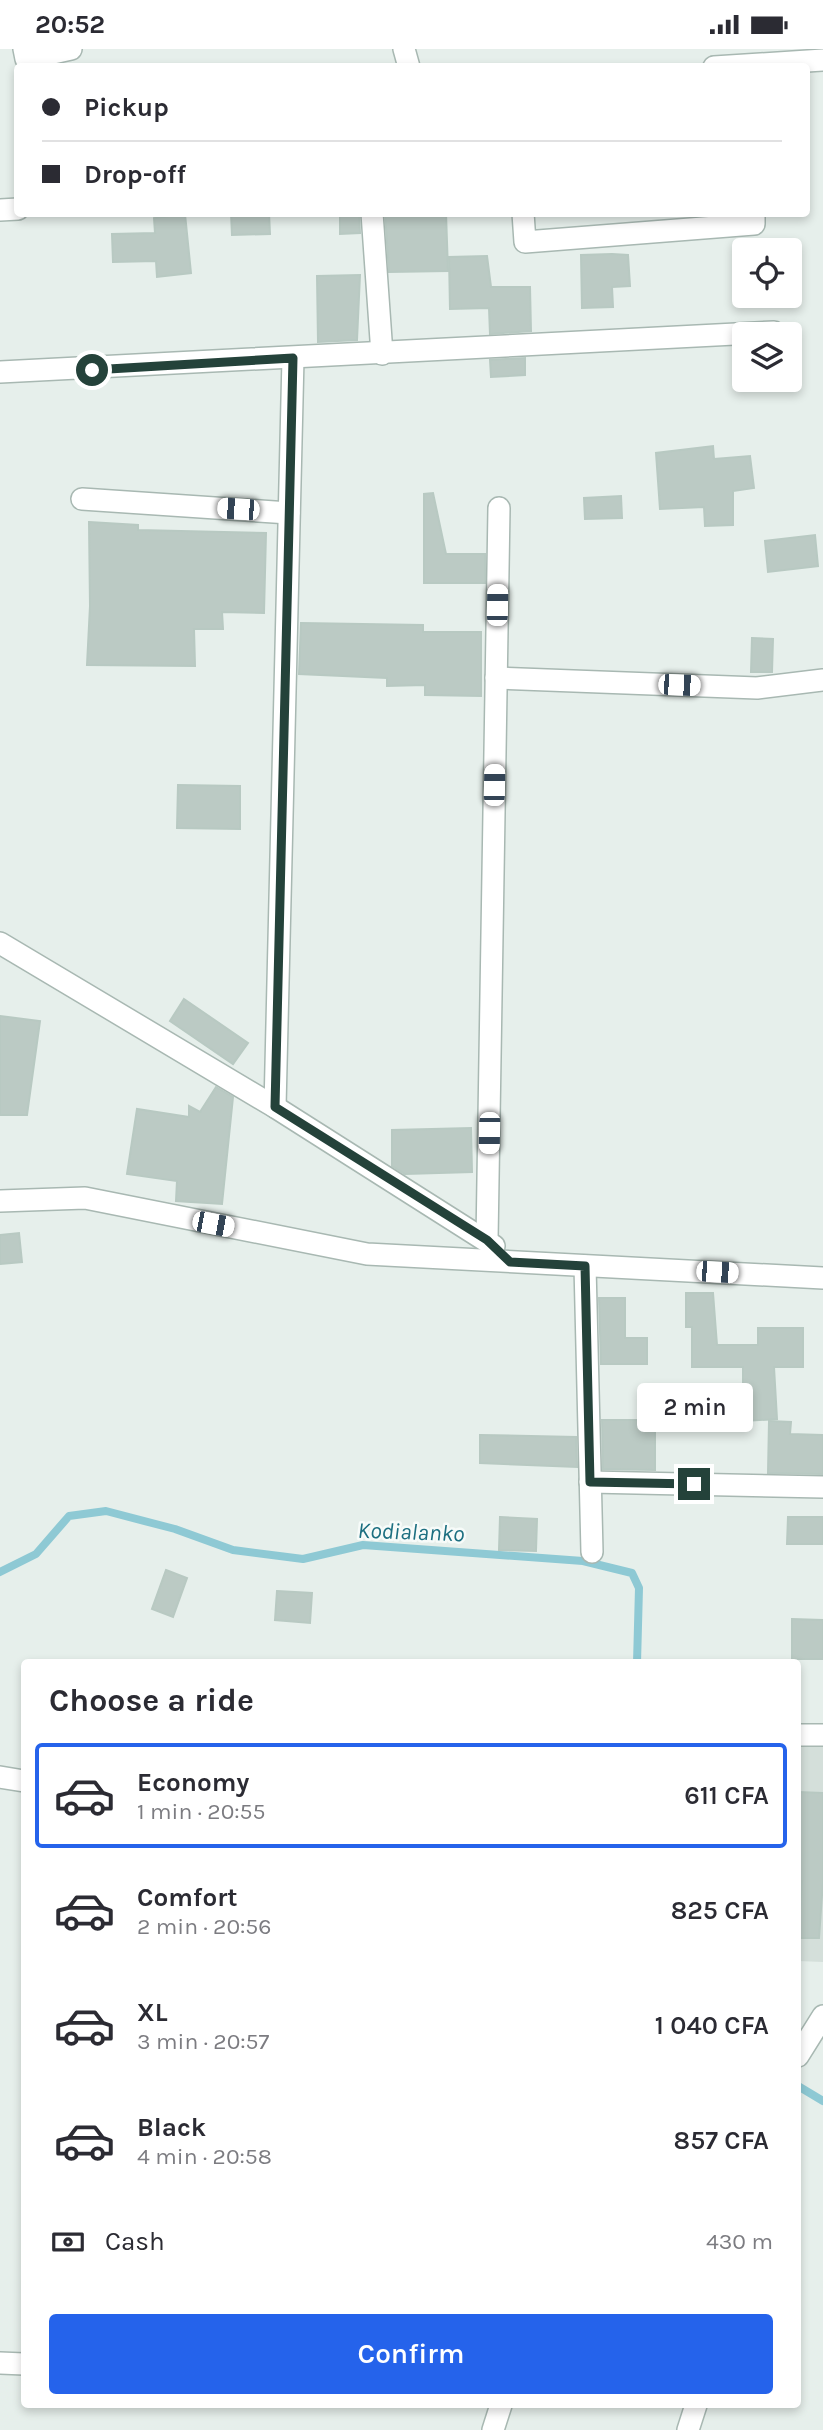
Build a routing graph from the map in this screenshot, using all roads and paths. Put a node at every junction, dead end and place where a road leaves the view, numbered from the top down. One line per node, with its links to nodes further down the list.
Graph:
1 (24, 49): 2 (street)
2 (71, 49)
3 (823, 60): 4 (street)
4 (777, 63)
5 (372, 217): 9 (street)
6 (523, 217): 7 (street)
7 (754, 217)
8 (732, 334): 9 (street)
9 (382, 353): 10 (street)
10 (293, 358): 11 (street); 14 (street)
11 (0, 372)
12 (82, 499): 14 (street)
13 (499, 508): 15 (street)
14 (289, 513): 18 (street)
15 (496, 678): 16 (street); 20 (street)
16 (823, 680)
17 (0, 943): 18 (street)
18 (275, 1107): 20 (street)
19 (0, 1201): 21 (street)
20 (487, 1240): 21 (street)
21 (510, 1262): 22 (street)
22 (585, 1266): 23 (street); 24 (street)
23 (823, 1278)
24 (590, 1482): 25 (street); 26 (street)
25 (823, 1487)
26 (592, 1552)
27 (801, 1735): 28 (street)
28 (823, 1735)
29 (0, 1777): 30 (street)
30 (21, 1780)
31 (823, 2016): 32 (street)
32 (801, 2051)
33 (0, 2363): 34 (street)
34 (21, 2364)
35 (500, 2408): 37 (street)
36 (695, 2408): 38 (street)
37 (493, 2430)
38 (688, 2430)

